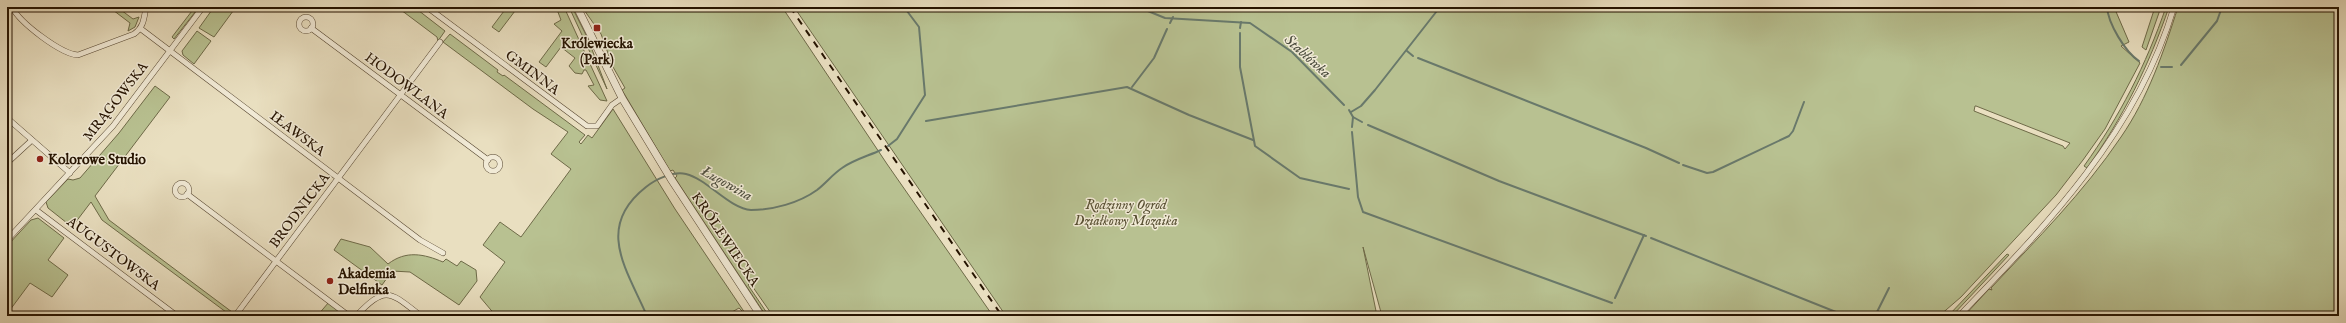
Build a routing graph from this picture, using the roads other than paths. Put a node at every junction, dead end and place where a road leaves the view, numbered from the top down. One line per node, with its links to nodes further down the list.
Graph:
1 (12, 7): 8 (street)
2 (146, 7): 8 (street)
3 (203, 7): 10 (street, MRĄGOWSKA)
4 (426, 7): 12 (street, GMINNA)
5 (577, 7): 12 (street, KRÓLEWIECKA)
6 (2174, 7): 30 (street)
7 (312, 28): 11 (street, HODOWLANA)
8 (140, 29): 10 (street, IŁAWSKA)
9 (440, 42): 11 (street, BRODNICKA)
10 (169, 52): 17 (street, MRĄGOWSKA); 18 (street, IŁAWSKA)
11 (400, 95): 15 (street, HODOWLANA); 18 (street, BRODNICKA)
12 (622, 98): 29 (street, KRÓLEWIECKA)
13 (7, 118): 14 (street)
14 (32, 140): 16 (street); 17 (street)
15 (488, 160)
16 (7, 163)
17 (70, 173): 20 (street, MRĄGOWSKA)
18 (338, 178): 22 (street, IŁAWSKA); 23 (street, BRODNICKA)
19 (187, 194): 23 (street)
20 (36, 210): 21 (street, MRĄGOWSKA); 24 (street, AUGUSTOWSKA)
21 (7, 240)
22 (443, 253)
23 (276, 260): 25 (street, BRODNICKA); 26 (street)
24 (177, 316)
25 (235, 316)
26 (349, 316)
27 (356, 316): 28 (street)
28 (421, 316)
29 (762, 316)
30 (1959, 316)

